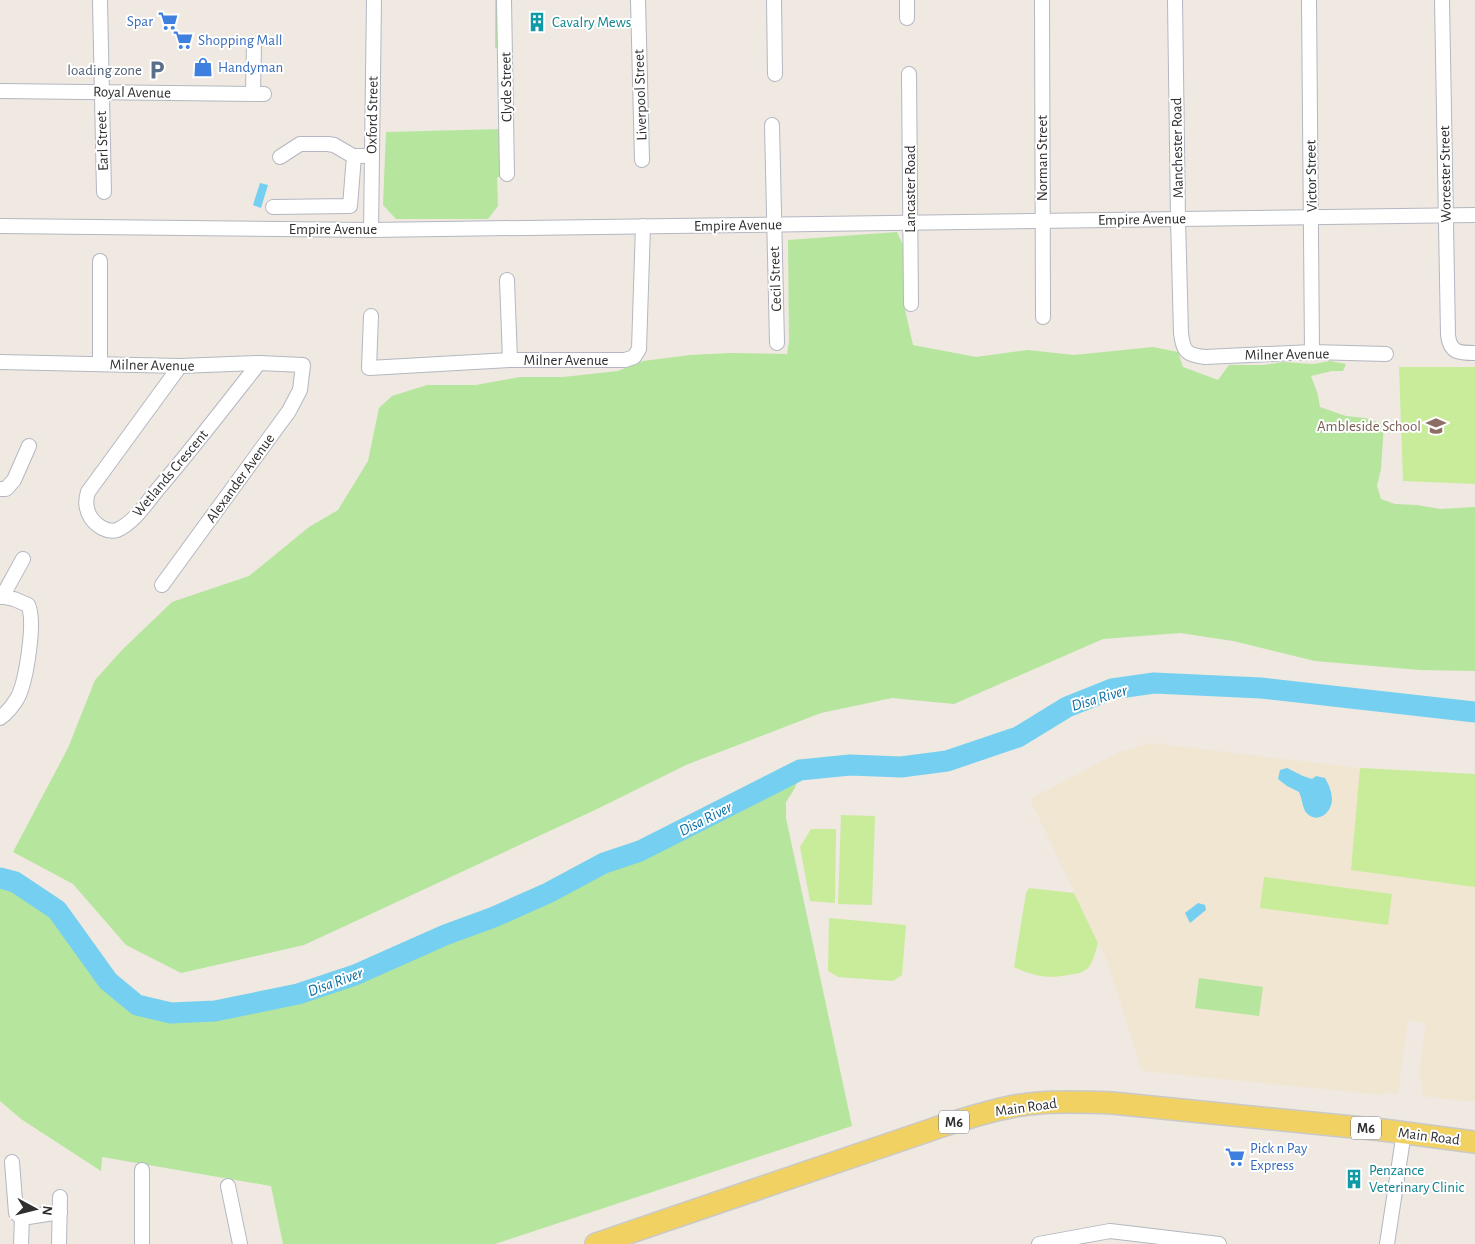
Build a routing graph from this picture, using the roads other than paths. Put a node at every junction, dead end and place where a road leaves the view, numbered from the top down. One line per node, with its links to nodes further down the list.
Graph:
1 (100, 0): 16 (street, Earl Street)
2 (374, 0): 20 (street, Oxford Street)
3 (504, 0): 22 (street, Clyde Street)
4 (638, 0): 21 (street, Liverpool Street)
5 (774, 0): 13 (street)
6 (907, 0): 11 (street)
7 (1042, 0): 29 (street, Norman Street)
8 (1175, 0): 28 (street, Manchester Road)
9 (1309, 0): 27 (street, Victor Street)
10 (1442, 0): 26 (street, Worcester Street)
11 (907, 18)
12 (254, 44): 16 (street, Royal Avenue)
13 (775, 74)
14 (909, 74): 30 (street, Lancaster Road)
15 (0, 91): 16 (street, Royal Avenue)
16 (101, 92): 23 (street, Earl Street)
17 (772, 125): 31 (street, Cecil Street)
18 (280, 156): 19 (street)
19 (354, 156): 20 (street); 24 (street)
20 (371, 156): 34 (street, Oxford Street)
21 (642, 160)
22 (507, 174)
23 (104, 192)
24 (273, 207)
25 (1475, 214): 26 (street, Empire Avenue)
26 (1446, 215): 27 (street, Empire Avenue); 42 (street, Worcester Street)
27 (1312, 217): 28 (street, Empire Avenue); 41 (street, Victor Street)
28 (1178, 219): 29 (street, Empire Avenue); 43 (street, Manchester Road)
29 (1042, 221): 30 (street, Empire Avenue); 39 (street, Norman Street)
30 (910, 222): 31 (street, Empire Avenue); 37 (street, Lancaster Road)
31 (774, 225): 33 (street, Empire Avenue); 40 (street, Cecil Street)
32 (0, 226): 34 (street, Empire Avenue)
33 (642, 226): 34 (street, Empire Avenue); 45 (street, Milner Avenue)
34 (371, 230)
35 (100, 261): 48 (street)
36 (507, 280): 45 (street)
37 (911, 304)
38 (371, 316): 45 (street, Milner Avenue)
39 (1042, 317)
40 (777, 342)
41 (1312, 352): 43 (street, Milner Avenue); 44 (street, Milner Avenue)
42 (1475, 352)
43 (1188, 353)
44 (1386, 354)
45 (510, 360)
46 (0, 362): 48 (street, Milner Avenue)
47 (259, 363): 49 (street, Milner Avenue); 50 (street, Milner Avenue); 50 (street, Wetlands Crescent)
48 (100, 364): 50 (street, Milner Avenue)
49 (303, 365): 54 (street, Alexander Avenue)
50 (180, 366)
51 (29, 446): 52 (street)
52 (0, 489)
53 (23, 559): 55 (street)
54 (162, 585)
55 (1, 597): 56 (street)
56 (0, 718)
57 (1404, 1132): 58 (main road, Main Road / M6); 70 (main road, Main Road / M6); 73 (street)
58 (1475, 1142)
59 (12, 1162): 64 (street)
60 (142, 1170): 68 (street)
61 (228, 1186): 69 (street)
62 (60, 1197): 63 (street)
63 (60, 1212): 64 (street); 67 (street)
64 (15, 1215): 66 (street)
65 (1122, 1238): 71 (street); 72 (street)
66 (21, 1244)
67 (59, 1244)
68 (142, 1244)
69 (240, 1244)
70 (599, 1244)
71 (1039, 1244)
72 (1218, 1244)
73 (1387, 1244)

